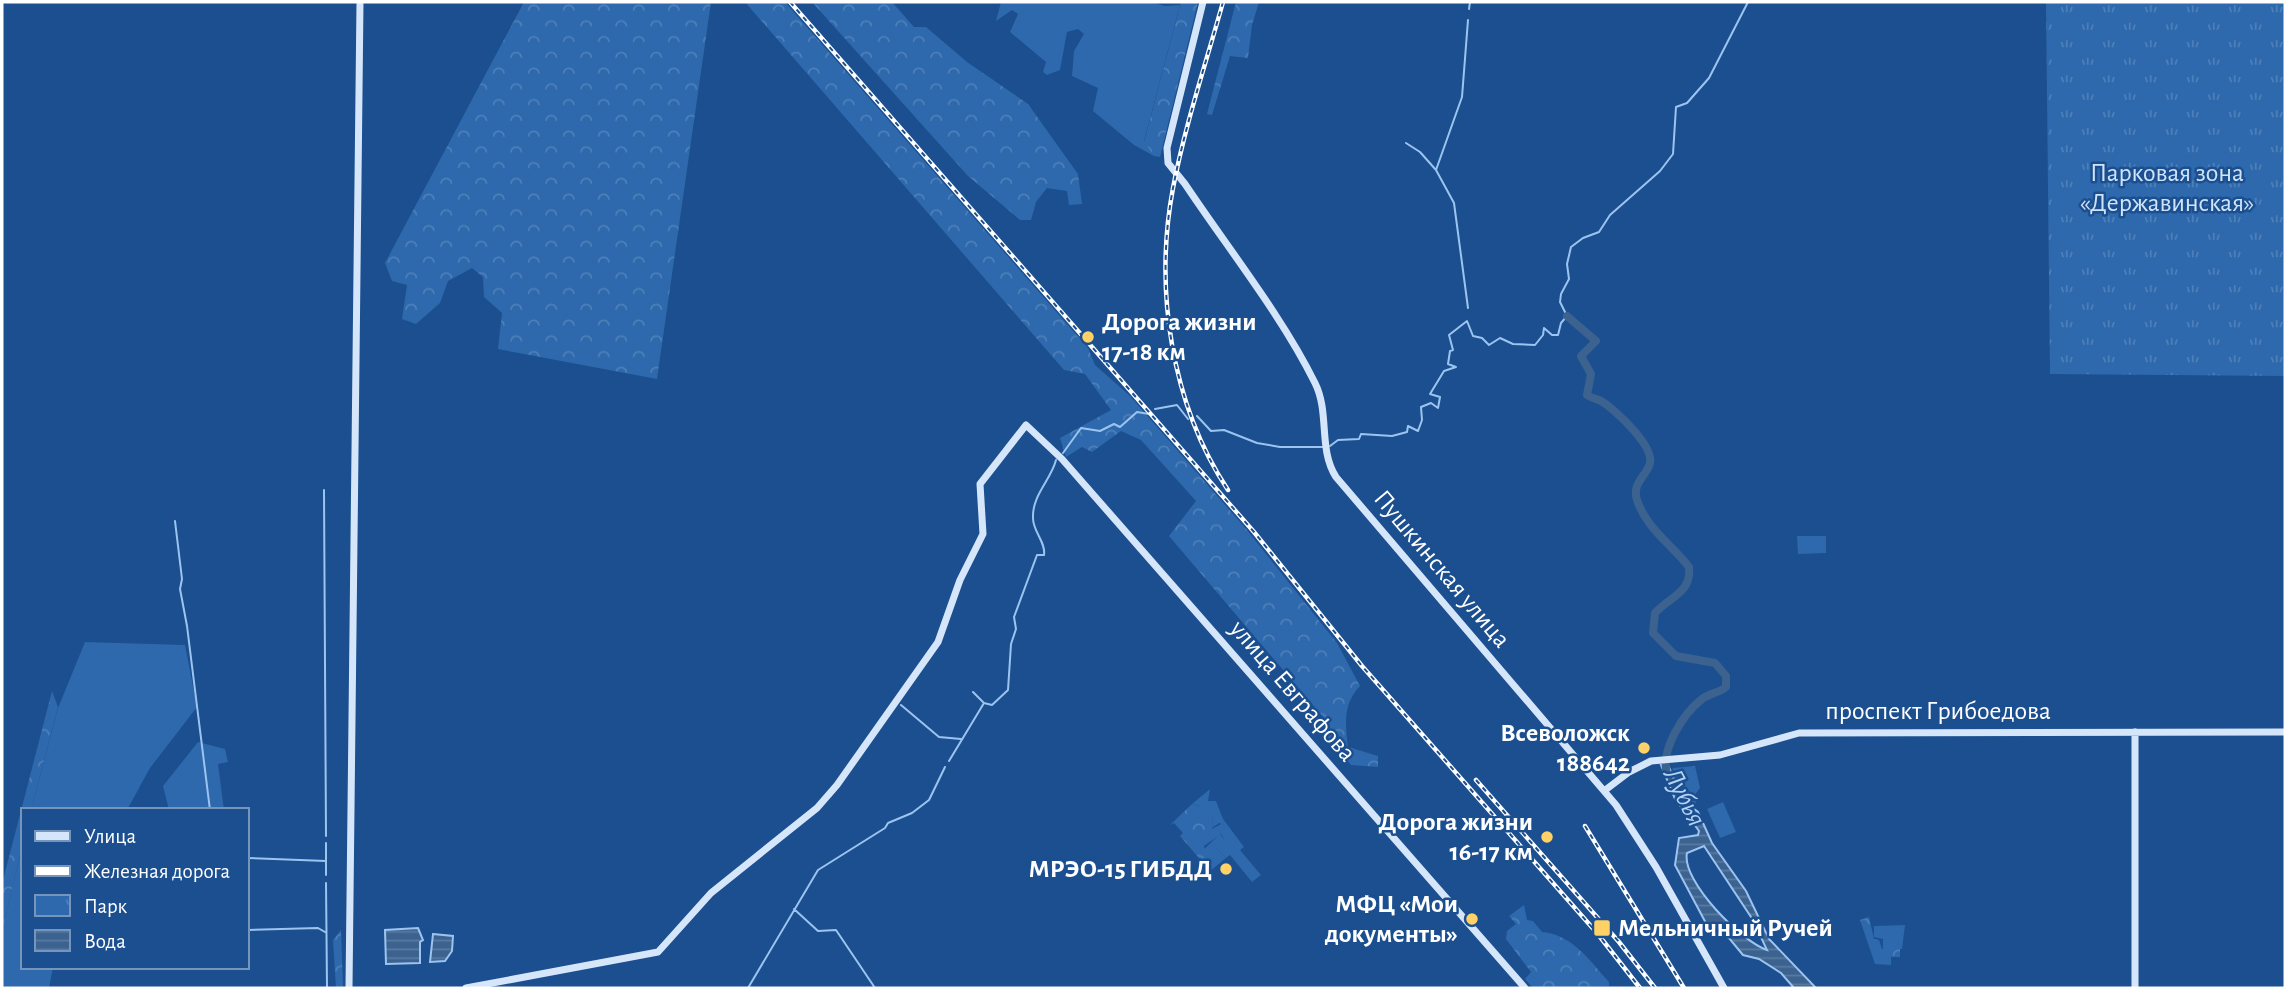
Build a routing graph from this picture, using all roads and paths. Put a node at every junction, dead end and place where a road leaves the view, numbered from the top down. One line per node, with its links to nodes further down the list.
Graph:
1 (360, 2): 6 (street)
2 (1203, 2): 5 (street, Пушкинская улица)
3 (2135, 732): 4 (street, проспект Грибоедова); 5 (street, проспект Грибоедова); 10 (street)
4 (2285, 732)
5 (1604, 791): 9 (street, Пушкинская улица)
6 (349, 988)
7 (466, 988): 8 (street, улица Евграфова)
8 (1525, 988)
9 (1724, 988)
10 (2135, 988)

